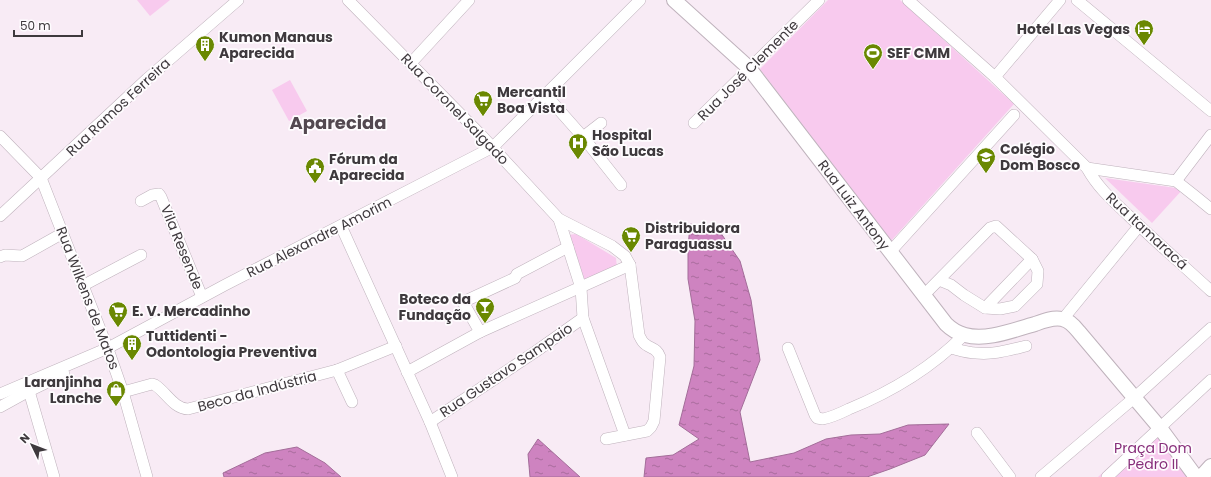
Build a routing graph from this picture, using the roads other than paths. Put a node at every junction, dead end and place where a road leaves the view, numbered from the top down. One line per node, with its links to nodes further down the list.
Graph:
1 (238, 0): 23 (street, Rua Ramos Ferreira)
2 (348, 0): 10 (street, Rua Coronel Salgado)
3 (469, 0): 10 (street)
4 (640, 0): 13 (street, Rua Alexandre Amorim)
5 (674, 0): 11 (main road, Rua Luiz Antony)
6 (818, 0): 11 (street, Rua José Clemente)
7 (908, 0): 12 (street, Rua Itamaracá)
8 (1060, 0): 12 (street)
9 (1077, 0): 14 (street)
10 (410, 63): 21 (street, Rua Coronel Salgado)
11 (749, 68): 17 (street, Rua José Clemente); 34 (main road, Rua Luiz Antony)
12 (995, 76): 22 (street, Rua Itamaracá)
13 (545, 94): 20 (street); 21 (street, Rua Alexandre Amorim)
14 (1211, 111)
15 (1014, 115): 34 (street)
16 (601, 122): 20 (street)
17 (694, 123)
18 (1211, 135): 24 (street)
19 (0, 136): 23 (street, Rua Wilkens de Matos)
20 (583, 137): 25 (street)
21 (493, 147): 29 (street, Rua Coronel Salgado); 30 (street, Rua Alexandre Amorim)
22 (1087, 168): 24 (street); 31 (street, Rua Itamaracá)
23 (41, 178): 28 (street, Rua Ramos Ferreira); 32 (street, Rua Wilkens de Matos)
24 (1176, 181): 27 (street)
25 (621, 185)
26 (142, 201): 44 (street, Vila Resende)
27 (1211, 209)
28 (0, 216)
29 (559, 219): 33 (street); 38 (street)
30 (341, 226): 44 (street, Rua Alexandre Amorim); 51 (street)
31 (1139, 226): 42 (street, Rua Itamaracá); 47 (street)
32 (63, 233): 36 (street); 40 (street, Rua Wilkens de Matos)
33 (568, 247): 41 (street); 49 (street)
34 (890, 252): 43 (main road, Rua Luiz Antony)
35 (140, 255): 40 (street)
36 (0, 258)
37 (1032, 259): 39 (street); 45 (street); 45 (street)
38 (630, 266): 41 (street); 68 (street)
39 (939, 280): 43 (street); 45 (street)
40 (84, 285): 55 (street, Rua Wilkens de Matos)
41 (581, 288): 46 (street); 49 (street)
42 (1211, 291)
43 (923, 296): 50 (main road, Rua Luiz Antony)
44 (202, 297): 55 (street, Rua Alexandre Amorim)
45 (985, 308)
46 (583, 318): 65 (street, Rua Gustavo Sampaio); 68 (street)
47 (1063, 319): 50 (main road, Rua Luiz Antony); 62 (main road)
48 (1211, 328): 62 (street)
49 (480, 332): 57 (street)
50 (964, 335): 54 (street)
51 (396, 346): 56 (street, Beco da Indústria); 57 (street)
52 (1026, 346): 54 (street)
53 (788, 348): 54 (street)
54 (952, 348)
55 (108, 350): 59 (street); 60 (street, Rua Wilkens de Matos); 61 (street, Rua Alexandre Amorim)
56 (337, 370): 60 (street, Beco da Indústria); 63 (street)
57 (407, 372): 65 (street)
58 (1211, 380): 66 (street)
59 (29, 391): 64 (street); 71 (street)
60 (124, 392): 72 (street, Rua Wilkens de Matos)
61 (0, 394)
62 (1134, 398): 66 (main road); 75 (street)
63 (352, 402)
64 (0, 407)
65 (430, 422): 73 (street)
66 (1160, 428): 76 (street); 77 (main road)
67 (977, 433): 74 (street)
68 (625, 435): 69 (street)
69 (606, 439)
70 (1211, 466): 78 (main road)
71 (54, 477)
72 (147, 477)
73 (452, 477)
74 (1010, 477)
75 (1041, 477)
76 (1106, 477)
77 (1196, 477)
78 (1201, 477)

